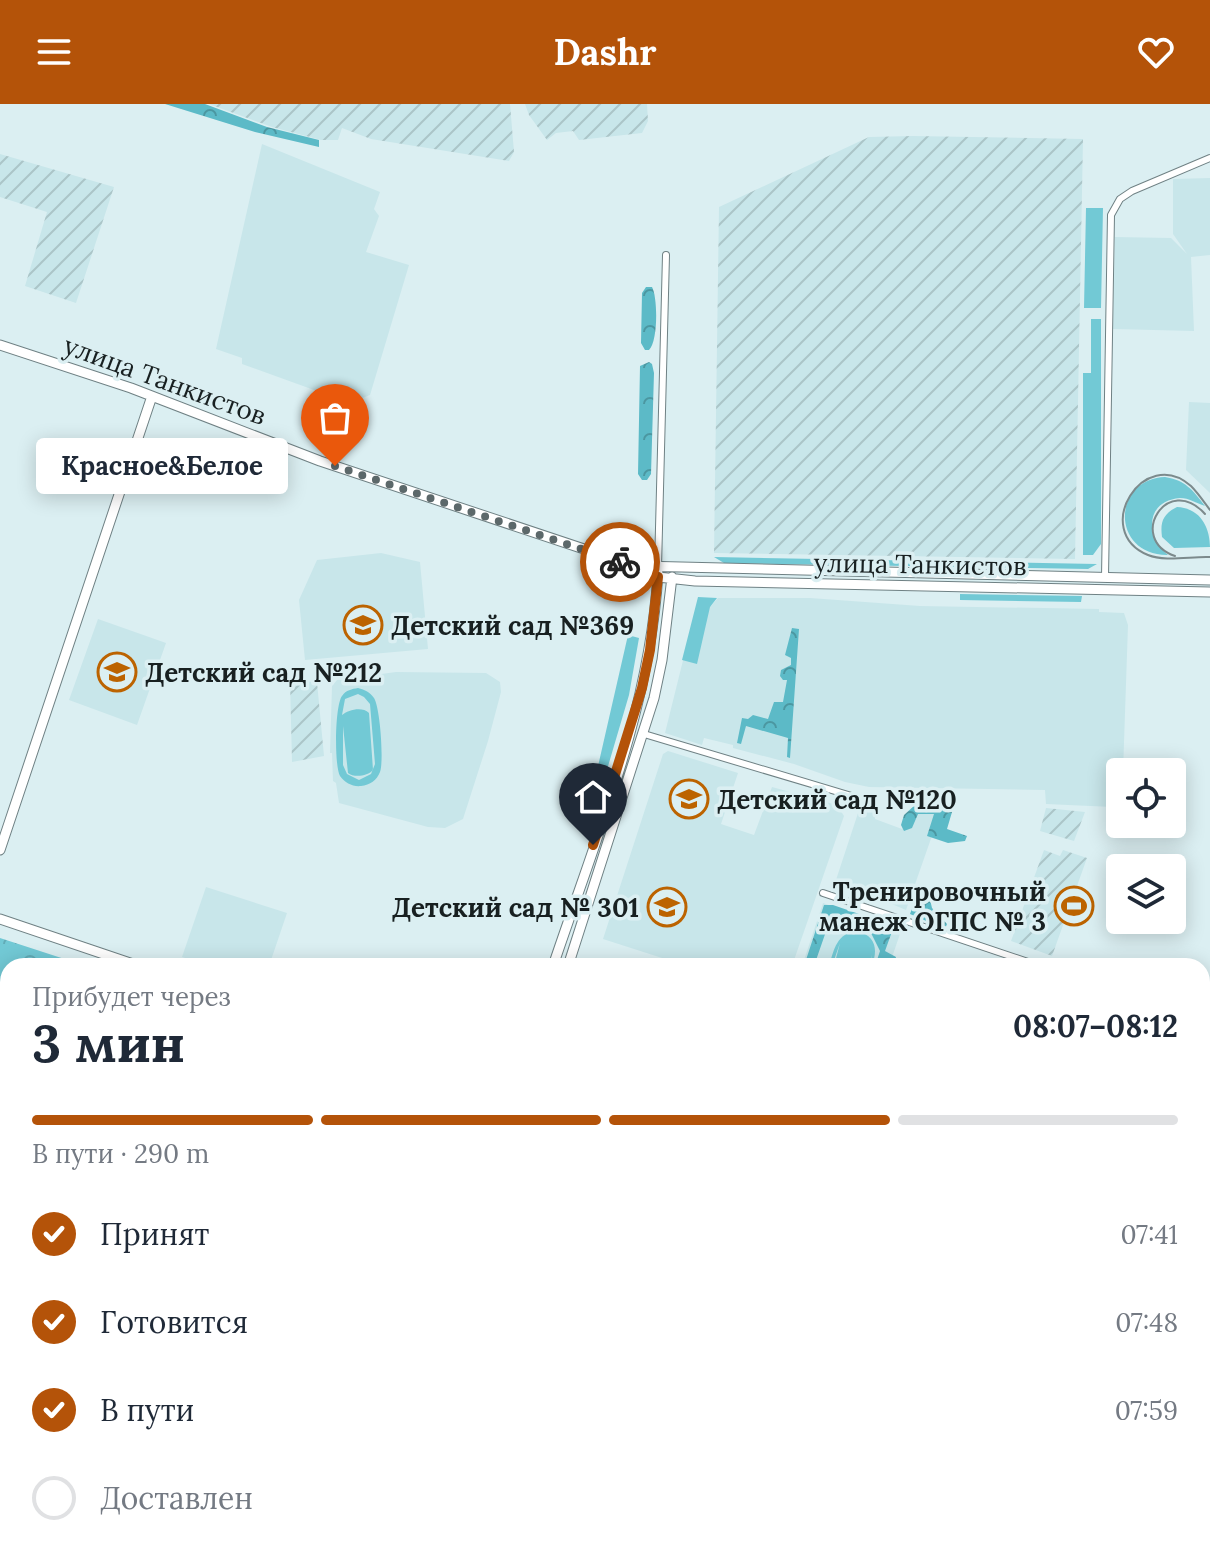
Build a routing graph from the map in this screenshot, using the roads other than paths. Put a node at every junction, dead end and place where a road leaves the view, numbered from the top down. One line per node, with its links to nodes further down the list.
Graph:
1 (1210, 158): 8 (street)
2 (666, 255): 5 (street)
3 (0, 345): 4 (main road, улица Танкистов)
4 (152, 396): 7 (main road, улица Танкистов); 15 (main road)
5 (659, 554): 6 (street); 7 (street)
6 (672, 567): 7 (main road, улица Танкистов); 8 (main road, улица Танкистов); 9 (main road)
7 (658, 572): 9 (main road, улица Танкистов); 19 (main road)
8 (1105, 578): 10 (main road, улица Танкистов); 11 (main road)
9 (672, 579): 11 (main road, улица Танкистов); 13 (main road)
10 (1210, 580)
11 (1105, 590): 12 (main road, улица Танкистов)
12 (1210, 592)
13 (644, 734): 14 (street); 20 (main road)
14 (855, 797)
15 (0, 850)
16 (823, 893): 21 (street)
17 (0, 919): 18 (main road)
18 (115, 958)
19 (556, 958)
20 (571, 958)
21 (1016, 958)

